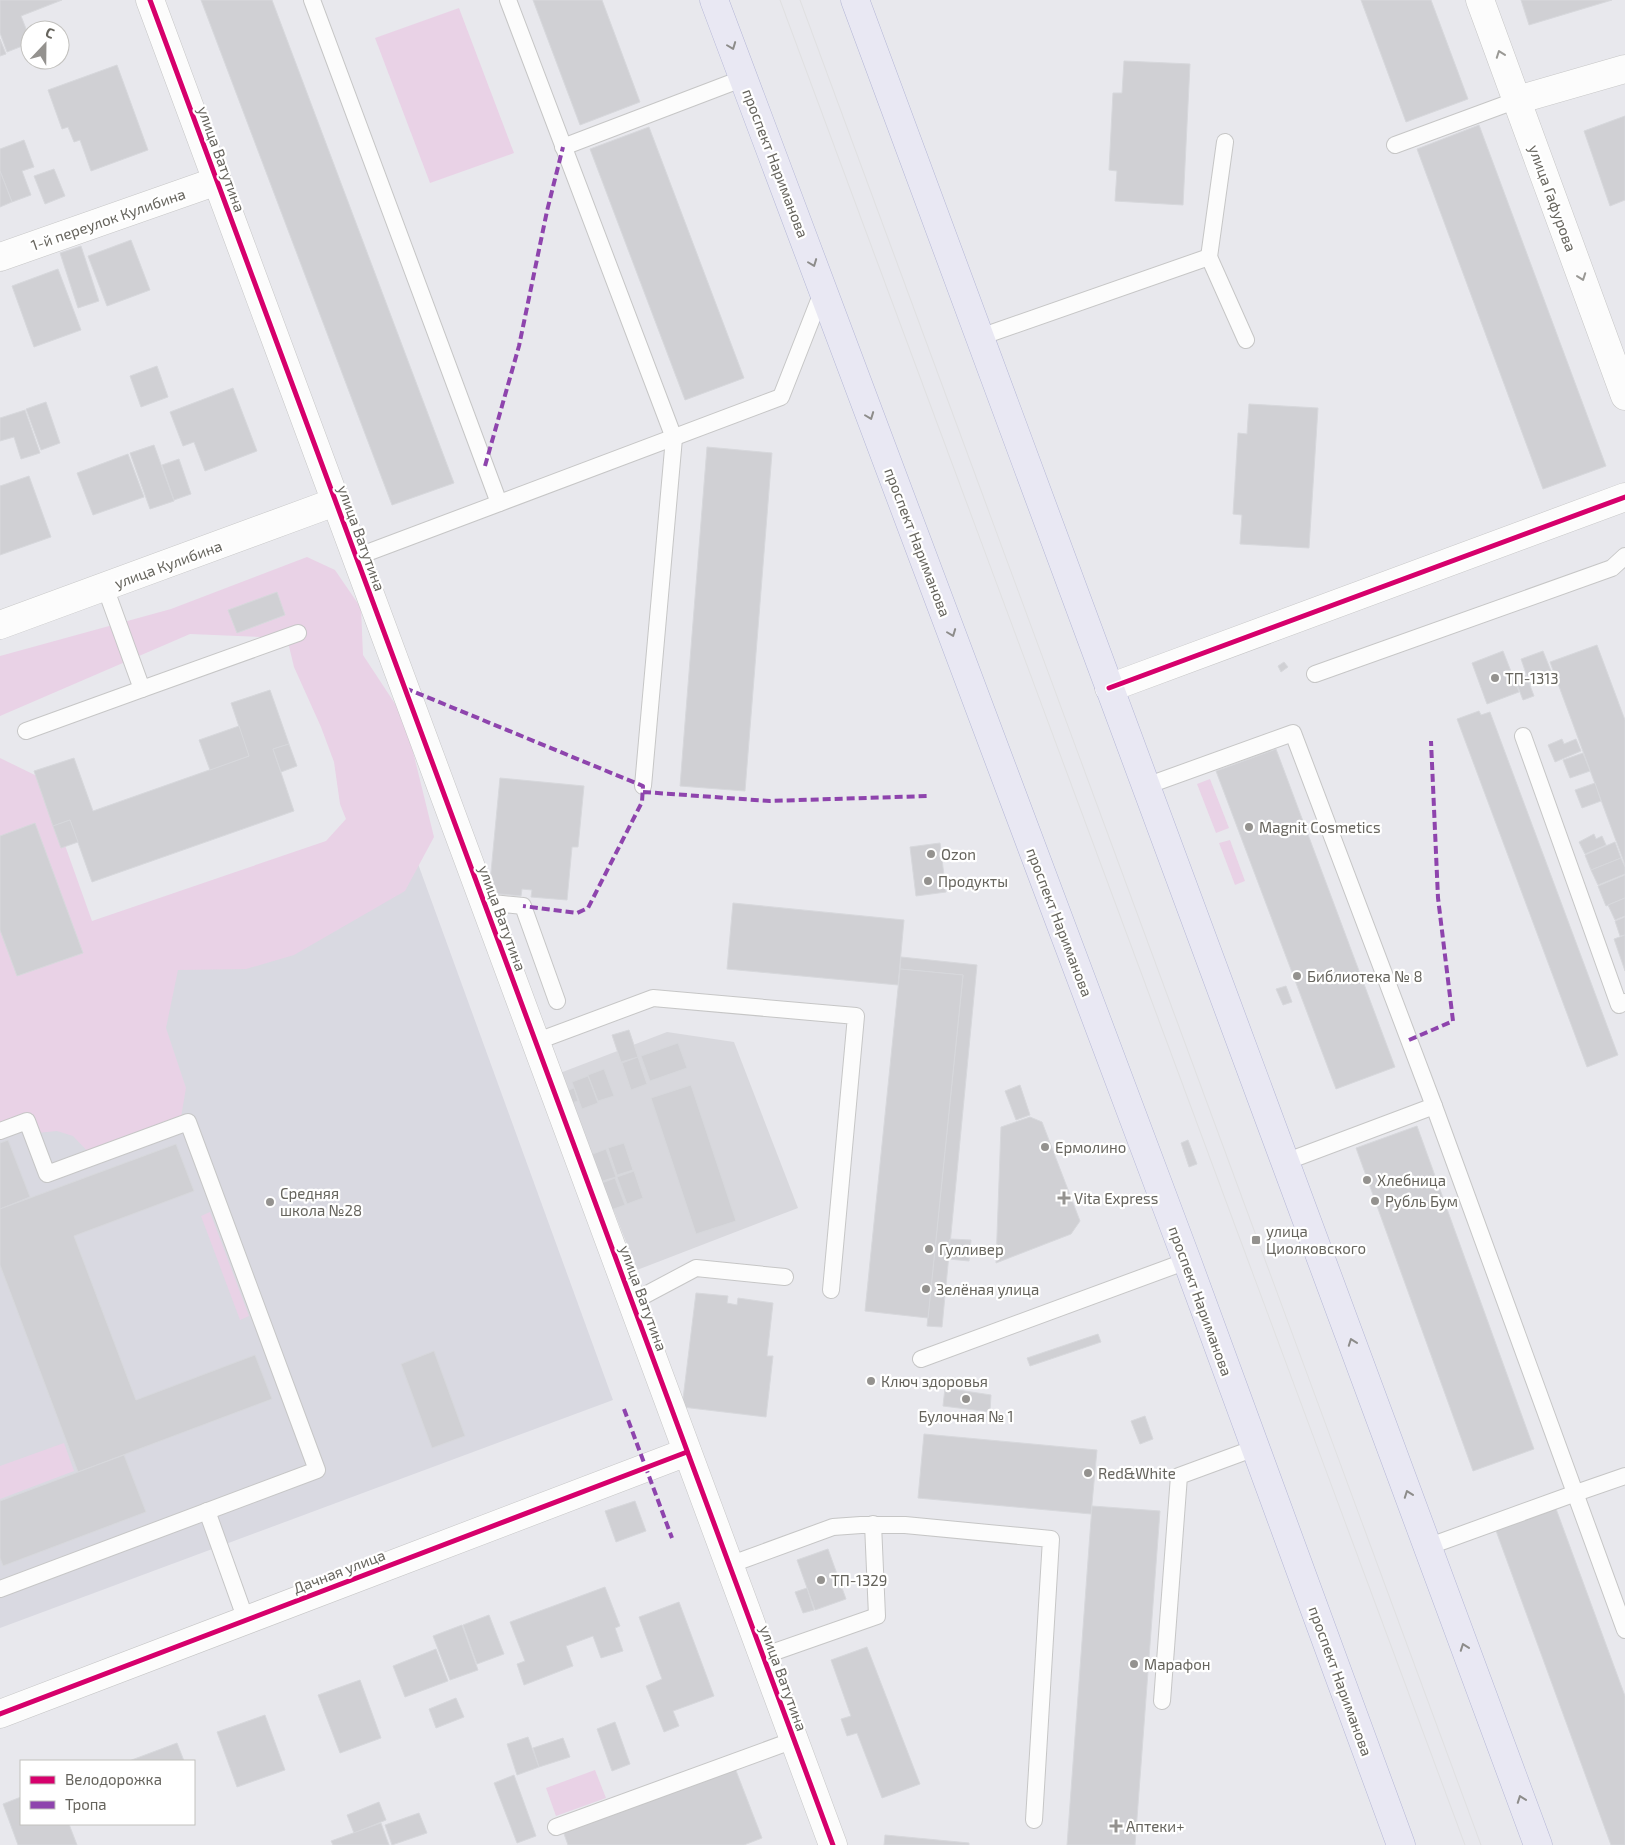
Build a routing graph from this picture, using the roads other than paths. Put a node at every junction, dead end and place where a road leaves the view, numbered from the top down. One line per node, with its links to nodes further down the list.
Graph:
1 (150, 0): 13 (street, улица Ватутина)
2 (312, 0): 23 (lane)
3 (508, 0): 12 (lane)
4 (714, 0): 8 (main road, проспект Нариманова, one-way to 8)
5 (855, 0): 17 (main road)
6 (1480, 0): 9 (street, улица Гафурова, one-way to 6)
7 (1625, 69): 9 (street)
8 (744, 78): 12 (lane); 16 (main road, проспект Нариманова, one-way to 16)
9 (1517, 100): 11 (lane); 19 (street, улица Гафурова, one-way to 19)
10 (1225, 142): 15 (lane)
11 (1395, 145)
12 (563, 147): 20 (lane)
13 (217, 181): 14 (street, 1-й переулок Кулибина); 22 (street, улица Ватутина)
14 (0, 257)
15 (1209, 257): 17 (lane); 18 (lane)
16 (823, 290): 20 (lane); 43 (main road, проспект Нариманова, one-way to 43)
17 (980, 337): 30 (main road)
18 (1246, 340)
19 (1625, 396)
20 (674, 438): 23 (lane); 34 (lane)
21 (1625, 497): 30 (street)
22 (335, 502): 25 (street, улица Ватутина); 26 (street, улица Кулибина)
23 (499, 503): 25 (lane)
24 (1625, 556): 29 (lane)
25 (356, 557): 36 (street, улица Ватутина)
26 (105, 587): 27 (street, улица Кулибина); 31 (lane)
27 (0, 625)
28 (298, 633): 31 (lane)
29 (1315, 674)
30 (1108, 688): 35 (main road)
31 (142, 689): 32 (lane)
32 (26, 731)
33 (1523, 736): 38 (lane)
34 (643, 786)
35 (1146, 786): 40 (lane); 42 (main road)
36 (484, 902): 37 (lane); 39 (street, улица Ватутина)
37 (557, 1001)
38 (1625, 1002)
39 (535, 1042): 45 (lane); 46 (street, улица Ватутина)
40 (1434, 1106): 42 (lane); 51 (lane)
41 (0, 1131): 52 (lane)
42 (1285, 1162): 54 (main road, one-way to 42)
43 (1187, 1261): 47 (lane); 48 (main road, проспект Нариманова)
44 (785, 1277): 46 (lane)
45 (831, 1290)
46 (632, 1302): 49 (street, улица Ватутина)
47 (921, 1359)
48 (1255, 1448): 60 (lane); 66 (main road, проспект Нариманова)
49 (687, 1452): 55 (street, улица Ватутина); 57 (street, Дачная улица)
50 (1625, 1476): 51 (lane)
51 (1576, 1493): 54 (lane); 58 (lane)
52 (207, 1511): 56 (lane); 57 (lane)
53 (873, 1524): 55 (lane); 59 (lane); 63 (lane)
54 (1428, 1547): 67 (main road, one-way to 54)
55 (729, 1565): 59 (street, улица Ватутина)
56 (0, 1589)
57 (246, 1620): 61 (street, Дачная улица)
58 (1625, 1630)
59 (762, 1656): 62 (street, улица Ватутина)
60 (1162, 1701)
61 (0, 1714)
62 (794, 1740): 64 (lane); 65 (street, улица Ватутина)
63 (1034, 1820)
64 (556, 1827)
65 (833, 1845)
66 (1400, 1845)
67 (1538, 1845)

